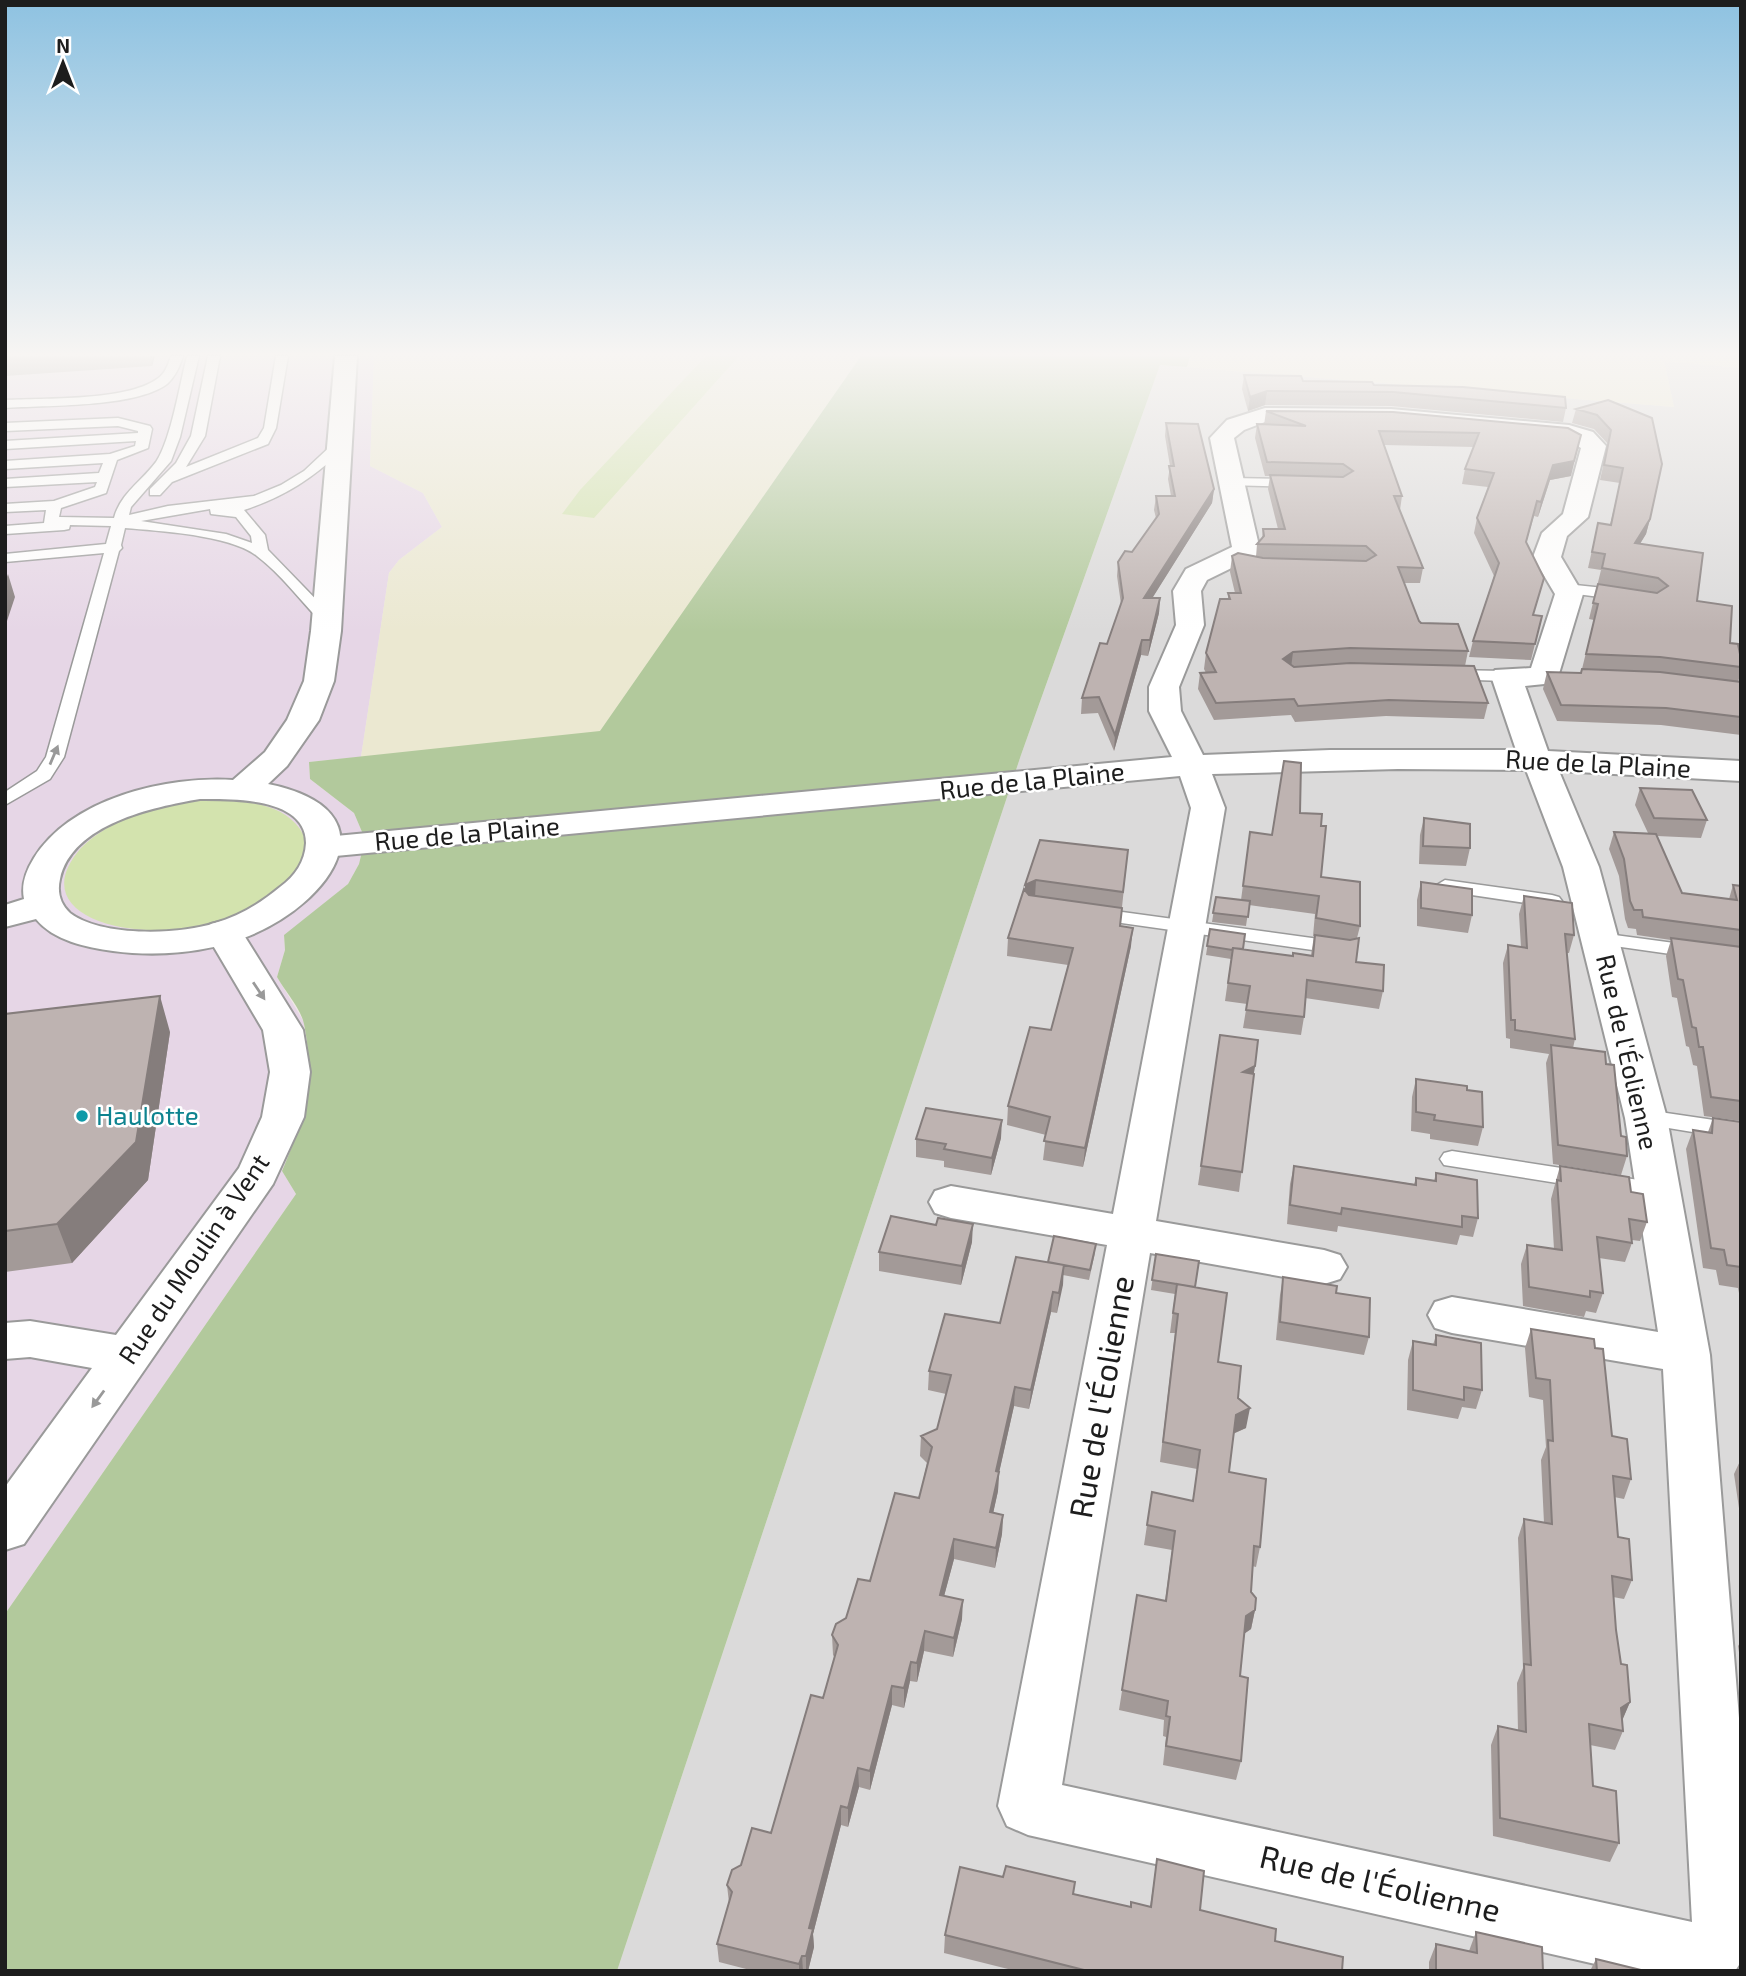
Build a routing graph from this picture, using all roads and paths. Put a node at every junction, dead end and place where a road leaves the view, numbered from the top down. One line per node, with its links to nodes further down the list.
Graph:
1 (140, 448): 9 (lane)
2 (169, 448): 21 (lane)
3 (193, 448): 12 (lane)
4 (245, 448): 12 (lane)
5 (336, 448): 16 (lane)
6 (340, 448): 28 (street)
7 (1224, 448): 13 (street)
8 (1593, 448): 26 (street)
9 (111, 458): 10 (lane); 11 (lane)
10 (5, 465)
11 (106, 477): 14 (lane); 17 (lane)
12 (169, 479): 21 (lane)
13 (1231, 482): 15 (lane); 32 (street, Rue de l'Éolienne)
14 (5, 483)
15 (1313, 484)
16 (252, 500): 19 (lane); 20 (lane)
17 (55, 505): 18 (lane); 21 (lane)
18 (5, 508)
19 (233, 511): 20 (lane); 24 (lane)
20 (151, 513): 21 (lane)
21 (119, 523): 22 (lane); 23 (lane); 24 (lane)
22 (5, 530)
23 (115, 548): 25 (lane); 35 (lane, one-way to 23)
24 (261, 551): 28 (lane)
25 (5, 558)
26 (1566, 589): 27 (lane); 30 (street)
27 (1640, 598)
28 (327, 619): 34 (street)
29 (1427, 674): 30 (lane)
30 (1506, 676): 31 (street, Rue de l'Éolienne)
31 (1535, 759): 32 (street, Rue de la Plaine); 33 (street, Rue de la Plaine); 41 (street, Rue de l'Éolienne)
32 (1192, 765): 36 (street, Rue de la Plaine); 42 (street, Rue de l'Éolienne)
33 (1741, 771)
34 (243, 789): 36 (street); 38 (street)
35 (5, 800)
36 (325, 847): 43 (street)
37 (1438, 885): 41 (lane)
38 (44, 905): 40 (street); 43 (street)
39 (1076, 911): 42 (lane)
40 (5, 916)
41 (1596, 923): 45 (lane); 46 (street, Rue de l'Éolienne)
42 (1186, 927): 44 (lane); 51 (street, Rue de l'Éolienne)
43 (224, 932): 56 (street, Rue du Moulin à Vent, one-way to 56)
44 (1347, 949)
45 (1741, 958)
46 (1646, 1118): 47 (lane); 49 (street, Rue de l'Éolienne)
47 (1741, 1132)
48 (1452, 1159): 49 (lane)
49 (1658, 1191): 55 (street, Rue de l'Éolienne)
50 (951, 1202): 51 (street)
51 (1132, 1234): 52 (street); 58 (street, Rue de l'Éolienne)
52 (1324, 1267)
53 (1452, 1315): 55 (street)
54 (5, 1341): 56 (street)
55 (1686, 1355): 58 (street, Rue de l'Éolienne)
56 (129, 1356): 57 (street, Rue du Moulin à Vent, one-way to 57)
57 (5, 1528)
58 (1730, 1822)

